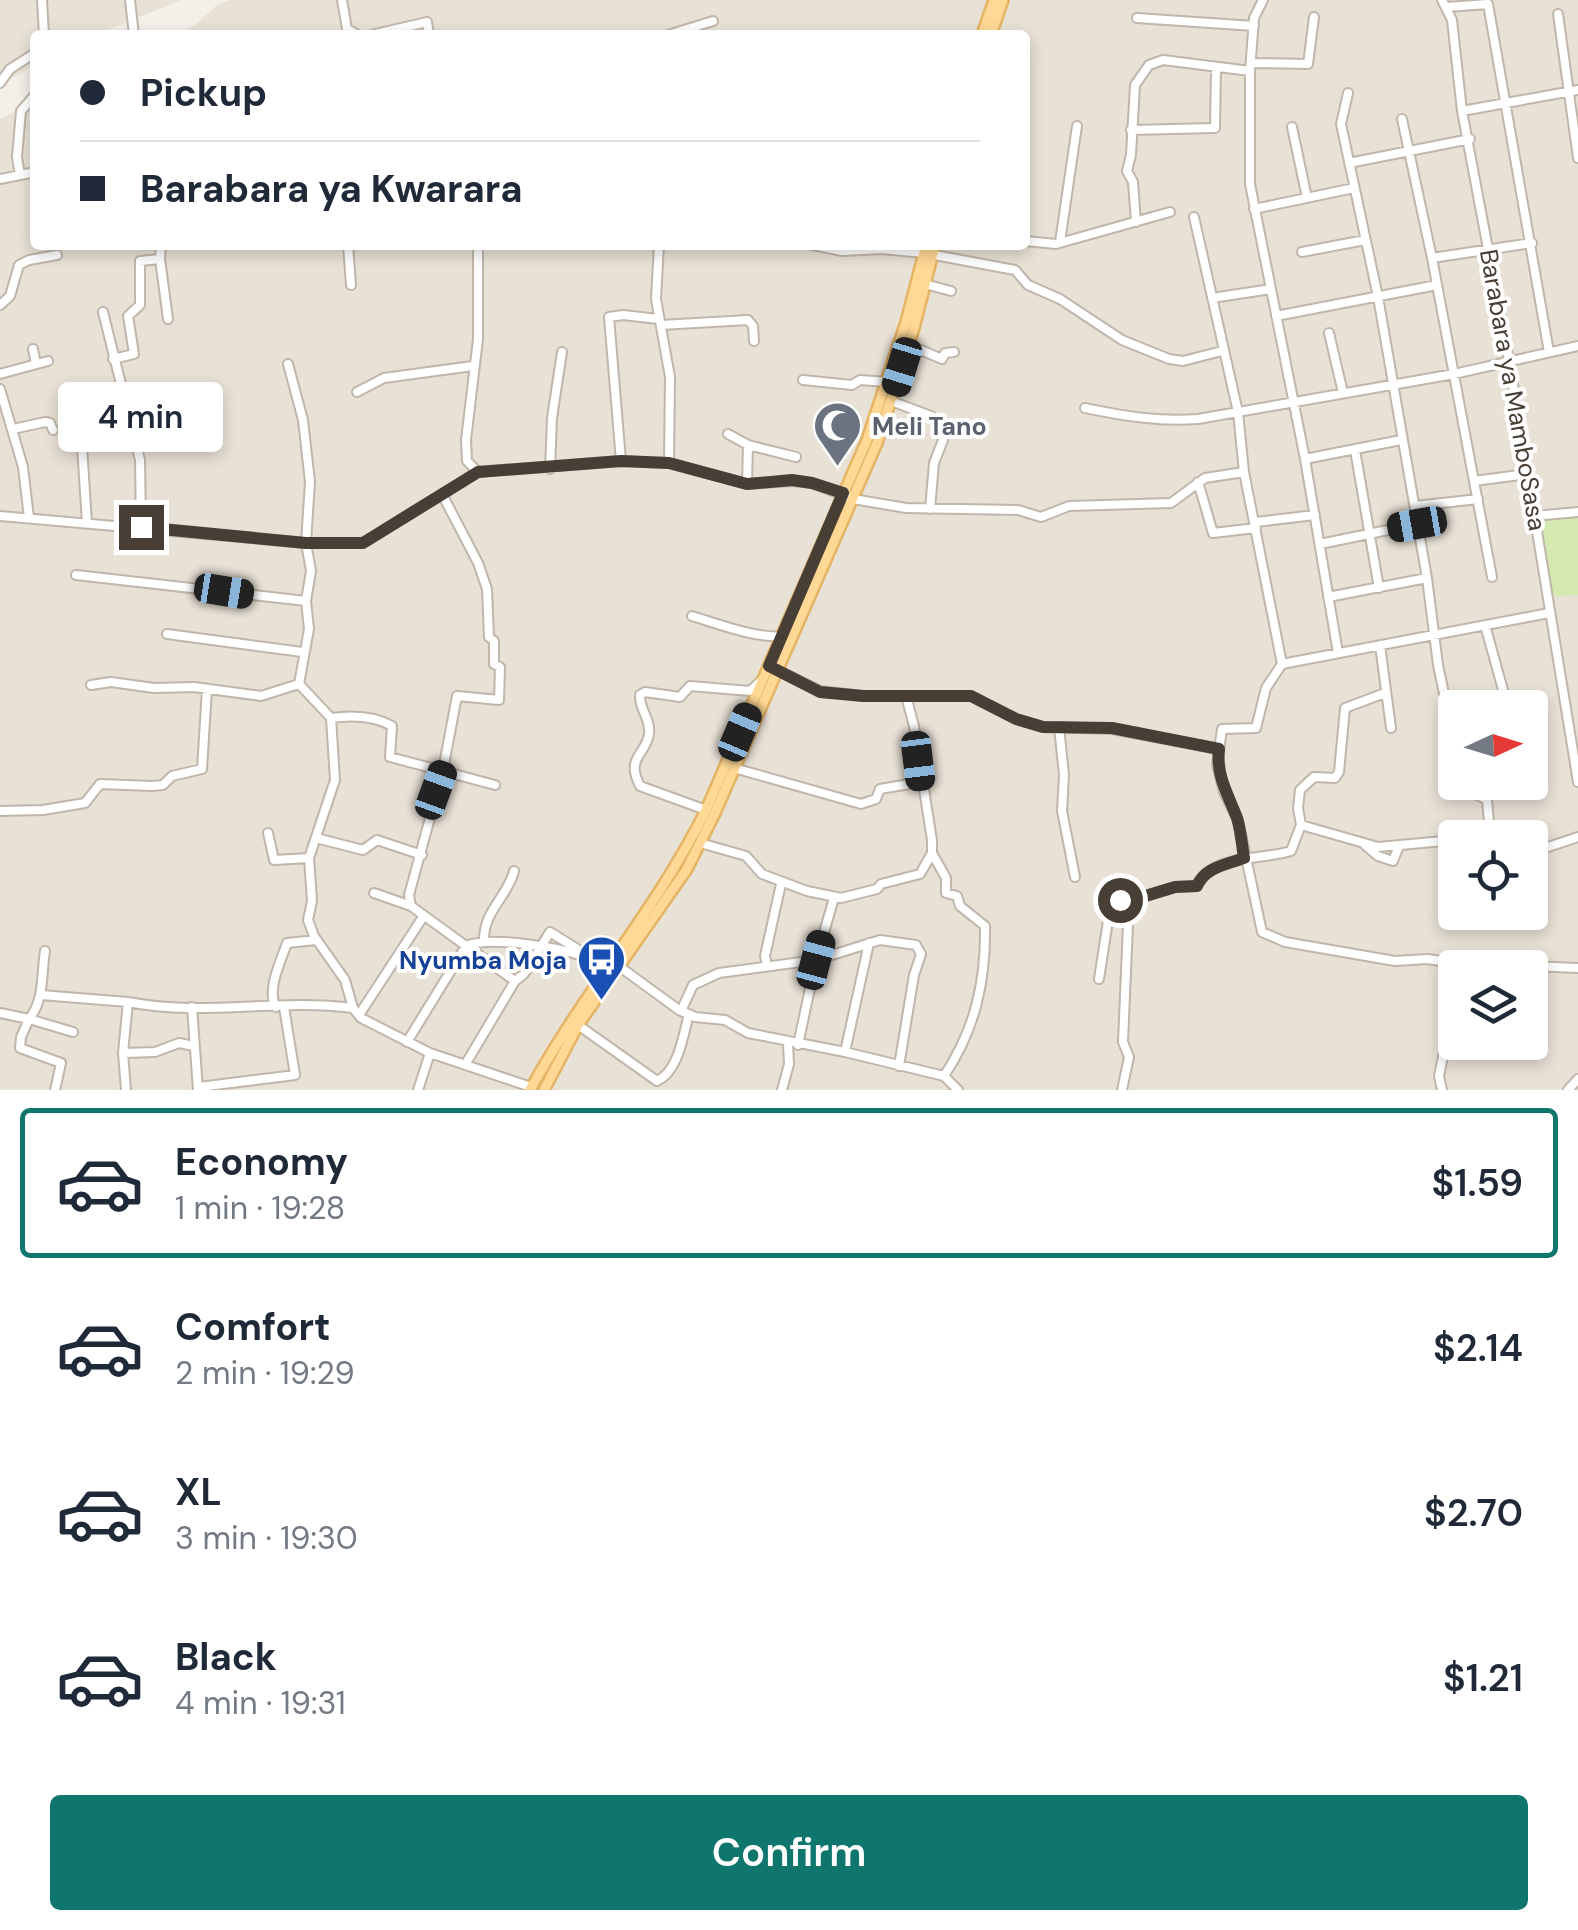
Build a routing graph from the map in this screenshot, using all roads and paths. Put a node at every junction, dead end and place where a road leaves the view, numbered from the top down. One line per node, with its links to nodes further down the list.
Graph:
1 (42, 0): 13 (street)
2 (130, 0): 14 (street)
3 (342, 0): 15 (street)
4 (994, 0): 19 (main road)
5 (1003, 0): 20 (main road)
6 (1263, 0): 12 (street)
7 (1444, 4): 29 (street); 30 (street, Barabara ya MamboSasa)
8 (1558, 14): 26 (street)
9 (1314, 17): 22 (street)
10 (1137, 18): 12 (street)
11 (714, 21): 18 (street)
12 (1254, 26): 22 (street)
13 (44, 30)
14 (133, 30)
15 (349, 30)
16 (393, 30): 17 (street)
17 (429, 30)
18 (684, 30)
19 (984, 30)
20 (993, 30)
21 (30, 56): 24 (street)
22 (1251, 67): 23 (street); 44 (street)
23 (1216, 69): 34 (street); 34 (street)
24 (0, 82)
25 (1578, 90): 26 (street)
26 (1567, 92): 29 (street); 37 (street)
27 (1348, 93): 38 (street)
28 (30, 101): 40 (street)
29 (1506, 102): 30 (street); 51 (street)
30 (1462, 111): 35 (street, Barabara ya MamboSasa)
31 (1402, 120): 36 (street)
32 (1077, 126): 50 (street)
33 (1292, 127): 43 (street)
34 (1131, 130): 47 (street)
35 (1470, 139): 36 (street); 52 (street, Barabara ya MamboSasa)
36 (1408, 152): 38 (street); 61 (street)
37 (1578, 152)
38 (1349, 163): 42 (street)
39 (30, 173): 40 (street)
40 (20, 175): 41 (street)
41 (0, 178)
42 (1354, 188): 43 (street); 48 (street)
43 (1306, 198): 44 (street)
44 (1254, 209): 66 (street)
45 (1170, 212): 47 (street)
46 (1194, 217): 69 (street)
47 (1136, 222): 50 (street)
48 (1365, 240): 59 (street); 68 (street)
49 (1030, 241): 50 (street)
50 (1060, 242)
51 (1532, 244): 52 (street); 83 (street)
52 (1489, 248): 61 (street); 85 (street, Barabara ya MamboSasa)
53 (161, 250): 62 (street)
54 (348, 250): 64 (street)
55 (478, 250): 89 (street)
56 (659, 250): 74 (street)
57 (897, 250): 58 (street)
58 (927, 252): 63 (main road); 80 (street); 93 (main road)
59 (1302, 252)
60 (57, 254): 70 (street)
61 (1432, 258): 65 (street)
62 (160, 259): 73 (street); 84 (street)
63 (925, 284): 67 (street); 77 (main road)
64 (351, 285)
65 (1437, 285): 68 (street); 91 (street)
66 (1271, 288): 69 (street); 72 (street)
67 (951, 290)
68 (1378, 297): 72 (street); 94 (street)
69 (1212, 298): 80 (street)
70 (0, 305)
71 (103, 312): 84 (street)
72 (1276, 316): 99 (street)
73 (168, 319)
74 (660, 322): 76 (street); 114 (street); 115 (street)
75 (1329, 333): 97 (street)
76 (754, 341)
77 (908, 345): 82 (street); 98 (main road)
78 (1578, 346): 83 (street)
79 (33, 349): 87 (street)
80 (1222, 351): 101 (street)
81 (562, 352): 116 (street)
82 (954, 352)
83 (1549, 352): 85 (street)
84 (113, 359): 137 (street)
85 (1509, 360): 91 (street); 119 (street, Barabara ya MamboSasa)
86 (48, 361): 87 (street)
87 (36, 364): 90 (street)
88 (288, 364): 139 (street)
89 (473, 366): 96 (street); 117 (street)
90 (0, 374)
91 (1454, 374): 94 (street); 120 (street)
92 (803, 380): 93 (street)
93 (888, 382): 103 (main road)
94 (1392, 384): 97 (street); 108 (street)
95 (0, 389): 104 (street)
96 (357, 392)
97 (1344, 392): 99 (street)
98 (891, 401): 102 (street); 103 (main road)
99 (1293, 402): 101 (street); 113 (street)
100 (1085, 408): 101 (street)
101 (1238, 412): 118 (street)
102 (931, 416)
103 (879, 423): 123 (main road); 125 (main road)
104 (12, 429): 105 (street); 133 (street)
105 (53, 430)
106 (728, 434): 109 (street)
107 (943, 440): 128 (street)
108 (1401, 440): 111 (street); 127 (street)
109 (748, 445): 112 (street); 122 (street)
110 (82, 446): 134 (street)
111 (1356, 450): 113 (street); 138 (street)
112 (796, 457)
113 (1305, 459): 130 (street)
114 (621, 461): 115 (street); 116 (street)
115 (669, 463): 122 (street)
116 (550, 469): 117 (street)
117 (478, 472): 124 (street)
118 (1244, 472): 121 (street); 136 (street)
119 (1528, 474): 120 (street); 132 (street, Barabara ya MamboSasa)
120 (1474, 481): 126 (street)
121 (1198, 482): 128 (street); 136 (street)
122 (747, 484): 123 (street)
123 (843, 493): 125 (street); 152 (main road)
124 (442, 494): 139 (street); 170 (street)
125 (853, 499): 128 (street); 157 (main road)
126 (1478, 499): 127 (street); 142 (street)
127 (1415, 506): 135 (street)
128 (930, 509)
129 (1578, 512): 132 (street)
130 (1314, 515): 136 (street); 140 (street)
131 (0, 516): 133 (street)
132 (1534, 516): 147 (street, Barabara ya MamboSasa)
133 (29, 518): 134 (street)
134 (86, 522): 137 (street)
135 (1417, 524): 138 (street); 143 (street)
136 (1256, 525): 156 (street)
137 (141, 527): 139 (street)
138 (1368, 532): 140 (street); 144 (street)
139 (306, 543): 146 (street)
140 (1320, 544): 145 (street)
141 (76, 575): 146 (street)
142 (1492, 577)
143 (1427, 578): 144 (street); 151 (street)
144 (1379, 588): 145 (street)
145 (1328, 596): 155 (street)
146 (306, 602): 154 (street)
147 (1549, 614): 149 (street); 172 (street, Barabara ya MamboSasa)
148 (692, 616): 152 (street)
149 (1486, 625): 151 (street); 162 (street)
150 (167, 634): 154 (street)
151 (1433, 634): 153 (street); 176 (street)
152 (783, 636): 157 (main road)
153 (1380, 645): 155 (street); 163 (street)
154 (302, 652): 160 (street)
155 (1338, 654): 156 (street)
156 (1282, 664): 168 (street)
157 (773, 668): 158 (main road); 164 (street); 169 (main road)
158 (763, 680): 174 (main road); 174 (street)
159 (91, 684): 161 (street)
160 (299, 684): 161 (street); 165 (street)
161 (207, 690): 175 (street)
162 (1503, 690)
163 (1385, 693): 167 (street); 177 (street)
164 (906, 696): 166 (street); 171 (street)
165 (331, 718): 170 (street); 180 (street)
166 (1059, 727): 168 (street); 191 (street)
167 (1391, 728)
168 (1219, 749): 189 (street)
169 (734, 768): 171 (street); 182 (main road)
170 (443, 770): 173 (street); 187 (street)
171 (921, 782): 186 (street)
172 (1578, 782)
173 (495, 785)
174 (706, 810): 208 (main road)
175 (1, 814)
176 (1488, 820)
177 (1301, 825): 183 (street); 189 (street)
178 (268, 833): 188 (street)
179 (1578, 837): 185 (street)
180 (316, 838): 187 (street); 188 (street)
181 (1438, 842): 184 (street)
182 (700, 843): 192 (street); 208 (main road)
183 (1365, 845): 184 (street); 184 (street)
184 (1399, 846)
185 (1548, 847)
186 (932, 853): 194 (street); 230 (street)
187 (422, 855): 196 (street)
188 (309, 858): 198 (street)
189 (1244, 858): 195 (street); 207 (street)
190 (514, 871): 199 (street)
191 (1075, 878)
192 (780, 884): 194 (street); 206 (street)
193 (374, 893): 196 (street)
194 (834, 898): 205 (street)
195 (1129, 901): 209 (street); 240 (street)
196 (411, 906): 197 (street)
197 (423, 917): 201 (street); 215 (street)
198 (316, 940): 214 (street); 215 (street)
199 (484, 940): 201 (street); 202 (street)
200 (869, 943): 205 (street); 225 (street); 229 (street)
201 (466, 946): 210 (street); 221 (street)
202 (538, 948): 204 (street); 204 (street); 210 (street)
203 (45, 951): 211 (street)
204 (594, 959): 208 (street)
205 (816, 960): 206 (street); 222 (street)
206 (767, 966): 216 (street)
207 (1578, 968)
208 (613, 971): 216 (street); 219 (main road); 233 (main road)
209 (1099, 979)
210 (515, 982): 228 (street)
211 (41, 995): 212 (street); 218 (street)
212 (128, 1002): 213 (street); 224 (street)
213 (192, 1007): 214 (street); 223 (street)
214 (280, 1007): 215 (street); 232 (street)
215 (356, 1012): 221 (street)
216 (685, 1012): 219 (street); 222 (street)
217 (0, 1013): 218 (street)
218 (29, 1018): 220 (street); 234 (street)
219 (578, 1025): 237 (main road)
220 (73, 1032)
221 (407, 1042): 226 (street)
222 (793, 1044): 225 (street); 238 (street)
223 (194, 1046): 224 (street); 232 (street)
224 (123, 1052): 235 (street)
225 (845, 1052): 229 (street)
226 (430, 1053): 228 (street); 236 (street)
227 (1442, 1060): 241 (street)
228 (465, 1065): 233 (street)
229 (899, 1066): 230 (street)
230 (944, 1076): 239 (street)
231 (1578, 1079): 242 (street)
232 (198, 1088)
233 (530, 1088)
234 (55, 1090)
235 (126, 1090)
236 (418, 1090)
237 (544, 1090)
238 (782, 1090)
239 (958, 1090)
240 (1122, 1090)
241 (1442, 1090)
242 (1568, 1090)

